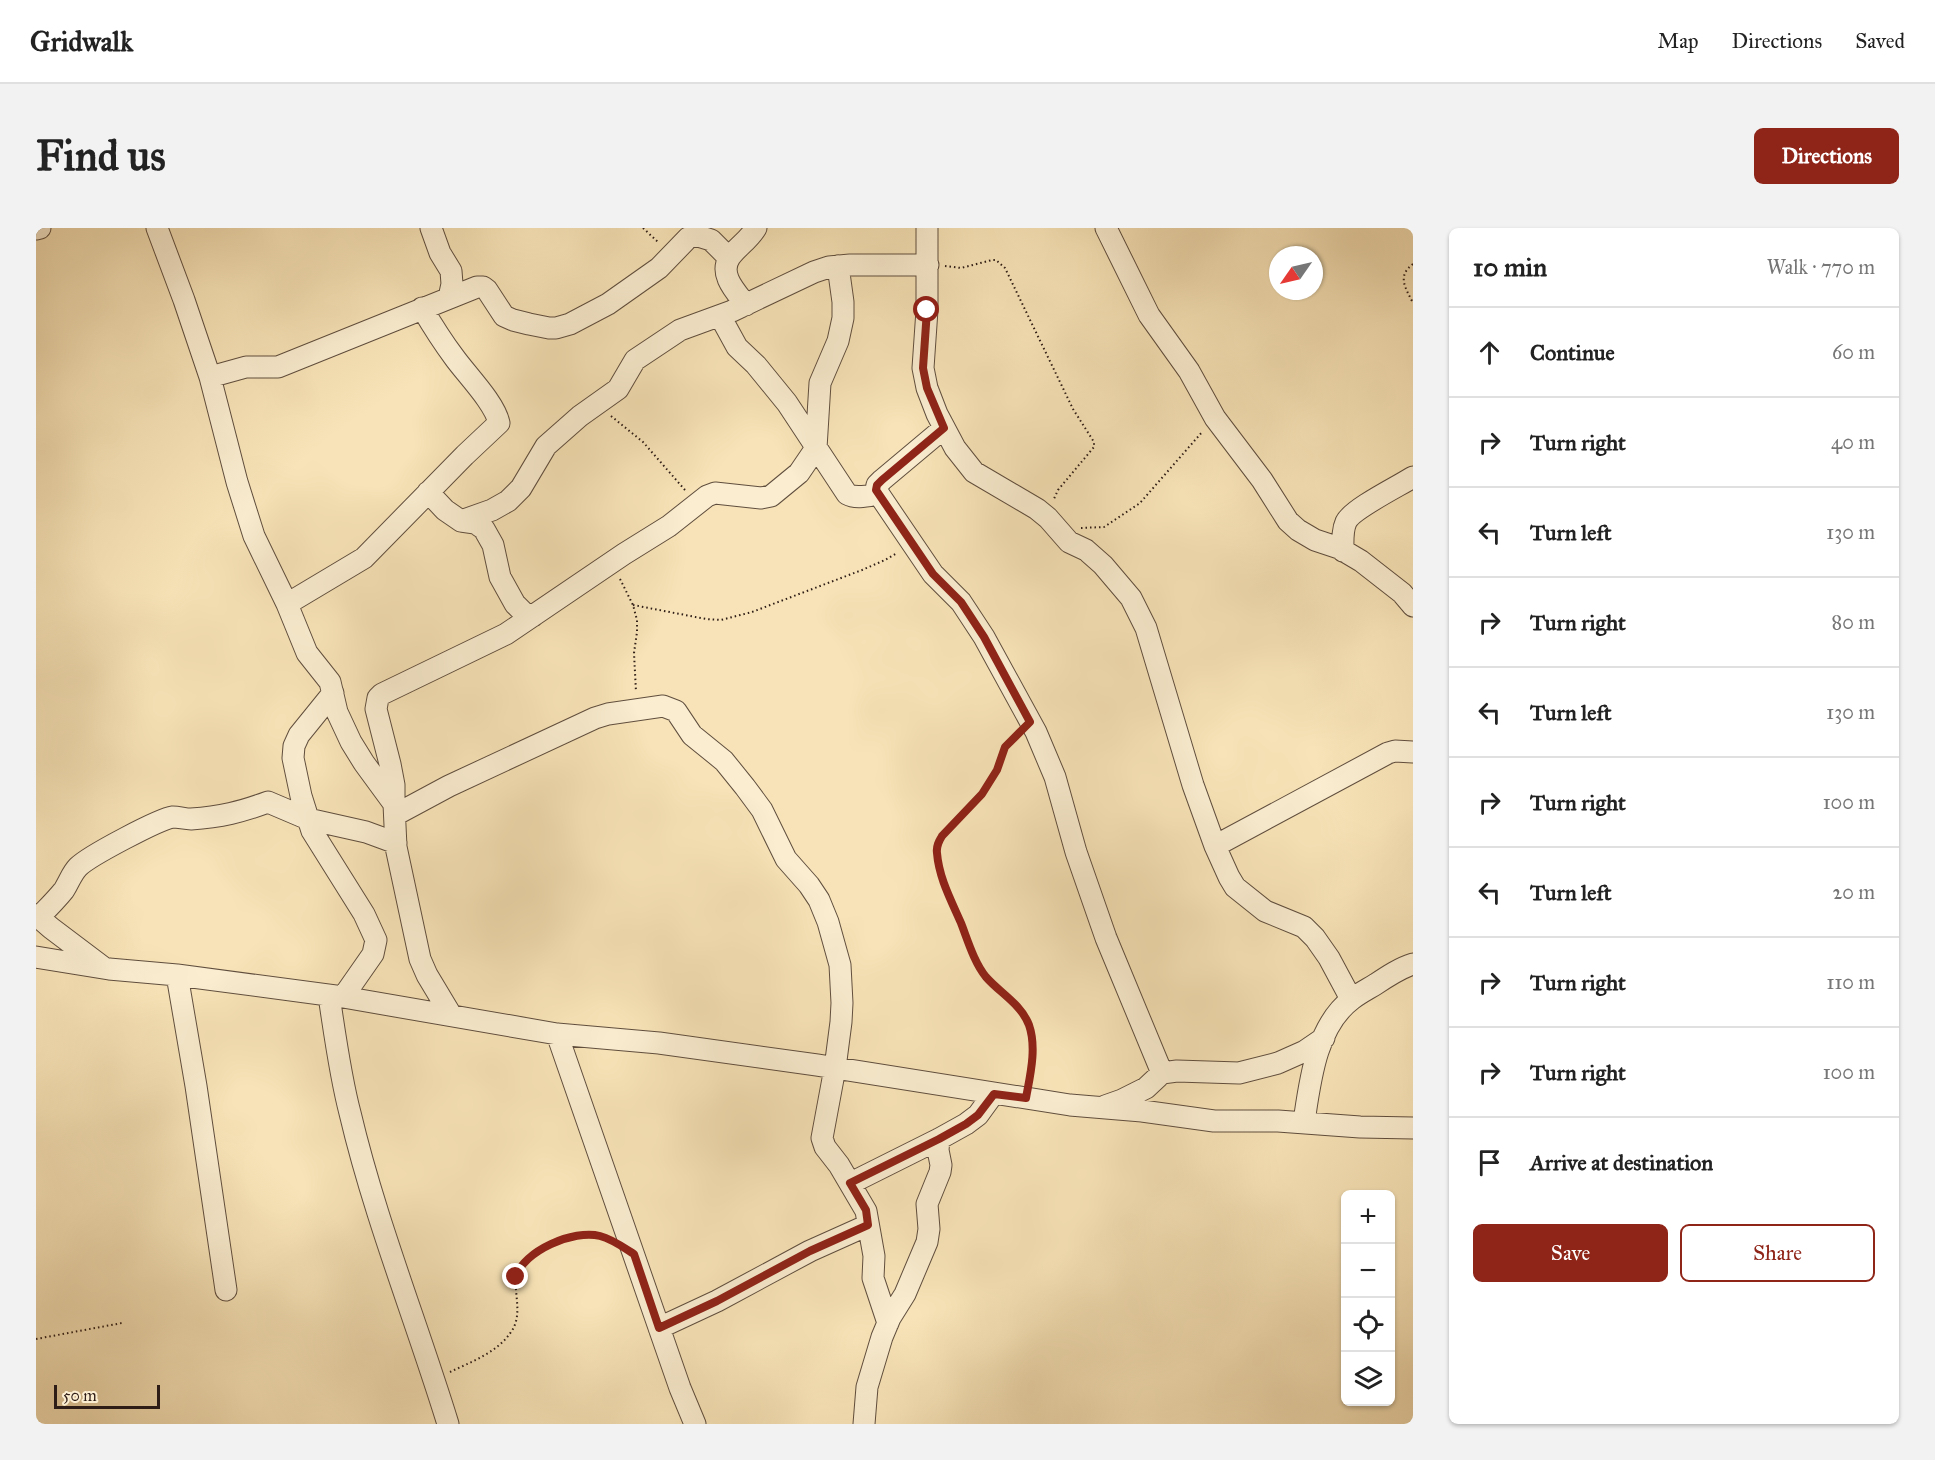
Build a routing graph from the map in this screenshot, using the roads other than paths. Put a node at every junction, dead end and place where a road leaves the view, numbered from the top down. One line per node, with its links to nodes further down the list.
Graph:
1 (157, 228): 13 (street)
2 (431, 228): 9 (street)
3 (756, 228): 6 (street)
4 (927, 228): 8 (street)
5 (1106, 228): 20 (street)
6 (729, 258): 9 (street); 10 (street)
7 (838, 266): 8 (street); 10 (street); 15 (street)
8 (928, 266): 14 (street)
9 (449, 298): 11 (street)
10 (746, 304): 12 (street)
11 (422, 308): 13 (street); 17 (street)
12 (720, 316): 15 (street); 19 (street)
13 (210, 377): 21 (street)
14 (944, 428): 18 (street); 29 (street)
15 (816, 448): 18 (street); 23 (street)
16 (1413, 477): 20 (street)
17 (428, 492): 19 (street); 21 (street)
18 (878, 495): 41 (street)
19 (461, 521): 23 (street)
20 (1343, 551): 22 (street)
21 (287, 604): 24 (street)
22 (1413, 606)
23 (533, 616): 26 (street)
24 (333, 693): 26 (street); 27 (street)
25 (1413, 752): 29 (street)
26 (394, 809): 28 (street); 40 (street)
27 (308, 819): 28 (street); 30 (street); 35 (street)
28 (396, 843): 37 (street)
29 (1215, 846): 36 (street)
30 (37, 916): 33 (street)
31 (36, 957): 33 (street)
32 (1413, 964): 36 (street)
33 (104, 968): 34 (street)
34 (177, 975): 35 (street); 49 (street)
35 (336, 996): 37 (street); 52 (street)
36 (1351, 999): 39 (street)
37 (451, 1015): 38 (street)
38 (557, 1034): 40 (street); 51 (street)
39 (1324, 1038): 41 (street); 44 (street)
40 (835, 1068): 42 (street); 47 (street)
41 (1162, 1073): 43 (street)
42 (994, 1094): 43 (street); 46 (street)
43 (1100, 1108): 44 (street)
44 (1304, 1122): 45 (street)
45 (1413, 1128)
46 (939, 1139): 47 (street); 50 (street)
47 (850, 1183): 48 (street)
48 (868, 1225): 50 (street); 51 (street)
49 (226, 1290)
50 (888, 1323): 54 (street)
51 (659, 1328): 53 (street)
52 (448, 1424)
53 (695, 1424)
54 (864, 1424)

